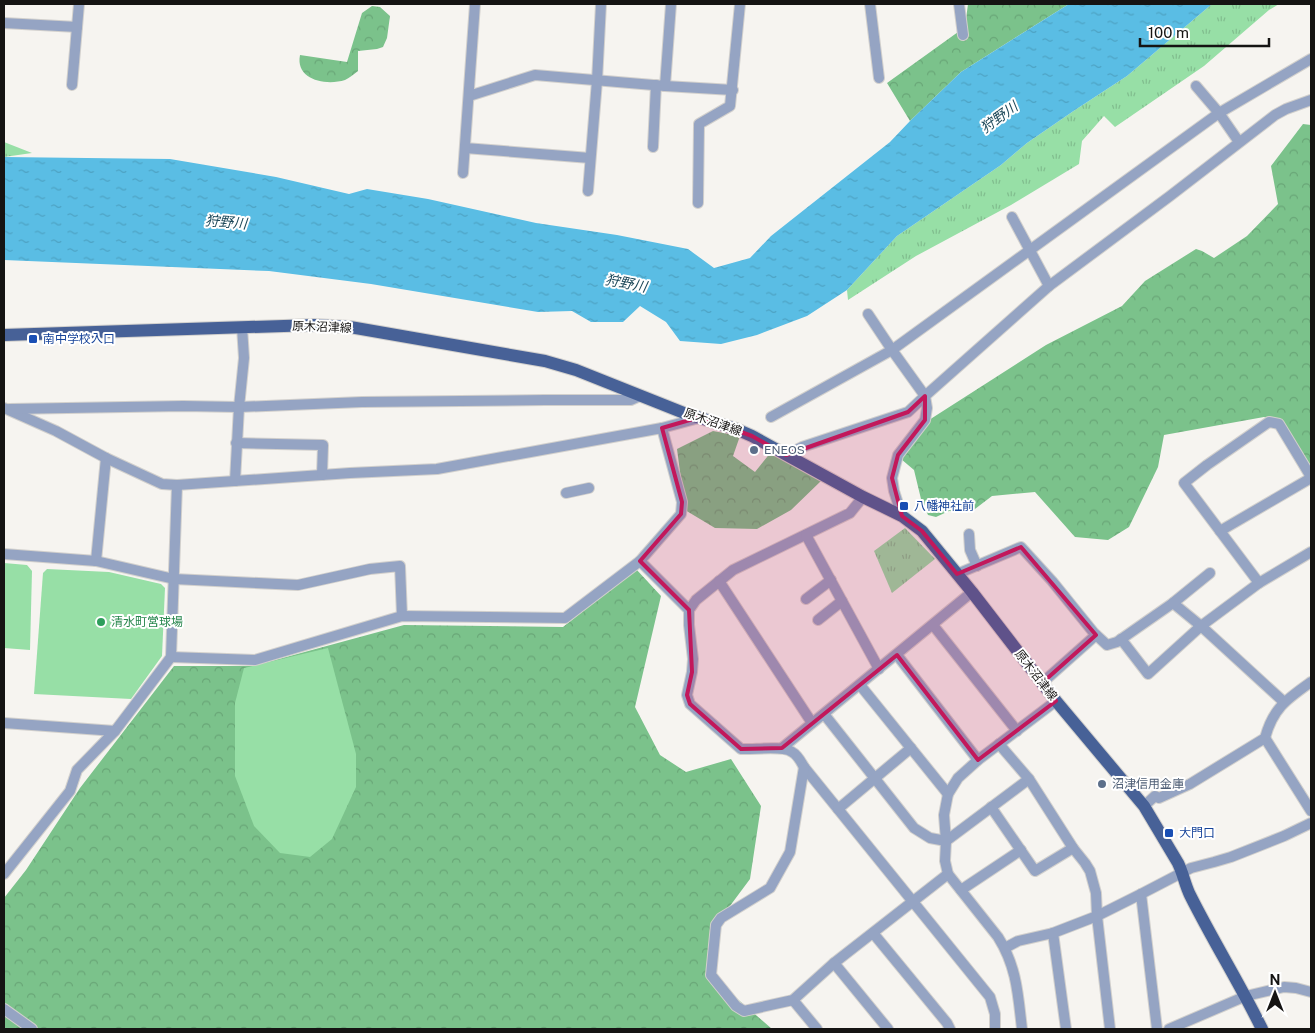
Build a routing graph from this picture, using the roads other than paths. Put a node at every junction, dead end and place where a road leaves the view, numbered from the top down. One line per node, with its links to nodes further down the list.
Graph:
1 (79, 4): 9 (street)
2 (476, 4): 18 (street)
3 (601, 4): 13 (street)
4 (671, 4): 15 (street)
5 (740, 4): 17 (street)
6 (870, 4): 12 (street)
7 (959, 4): 10 (street)
8 (4, 23): 9 (street)
9 (77, 27): 14 (street)
10 (963, 35)
11 (1311, 59): 20 (street)
12 (879, 78)
13 (597, 81): 15 (street); 18 (street); 24 (street)
14 (72, 85)
15 (660, 86): 17 (street); 22 (street)
16 (1196, 86): 20 (street)
17 (732, 90): 27 (street)
18 (469, 96): 23 (street)
19 (1311, 100): 21 (street)
20 (1219, 113): 21 (street); 29 (street)
21 (1239, 142): 30 (street)
22 (653, 147)
23 (465, 148): 24 (street); 25 (street)
24 (590, 158): 26 (street)
25 (463, 173)
26 (588, 191)
27 (698, 203)
28 (1012, 217): 29 (street)
29 (1030, 250): 30 (street); 34 (street)
30 (1049, 286): 36 (street)
31 (868, 314): 34 (street)
32 (242, 327): 33 (main road, 原木沼津線); 35 (main road, 原木沼津線); 37 (street)
33 (4, 335)
34 (892, 350): 36 (street); 39 (street)
35 (640, 396): 37 (street); 40 (main road, 原木沼津線)
36 (925, 396): 43 (street); 52 (street)
37 (239, 407): 38 (street); 42 (street)
38 (4, 408): 44 (street)
39 (771, 417)
40 (700, 418): 41 (street); 43 (main road, 原木沼津線)
41 (662, 428): 45 (street); 59 (street)
42 (236, 443): 45 (street); 47 (street)
43 (786, 455): 51 (main road, 原木沼津線)
44 (106, 458): 48 (street); 58 (street)
45 (322, 475): 47 (street)
46 (1311, 478): 53 (street); 53 (street)
47 (235, 481): 48 (street)
48 (177, 485): 63 (street)
49 (590, 488): 50 (street)
50 (566, 493)
51 (863, 497): 52 (main road, 原木沼津線); 55 (street)
52 (902, 516): 62 (main road, 原木沼津線)
53 (1220, 531): 66 (street)
54 (969, 534): 60 (street)
55 (806, 535): 64 (street); 65 (street)
56 (1311, 552): 66 (street)
57 (4, 554): 58 (street)
58 (96, 561): 63 (street)
59 (640, 561): 71 (street); 72 (street)
60 (977, 566): 62 (street); 76 (street)
61 (1210, 573): 70 (street)
62 (957, 574): 67 (main road, 原木沼津線)
63 (174, 579): 72 (street); 79 (street)
64 (830, 580): 68 (street); 69 (street)
65 (719, 581): 71 (street); 88 (street)
66 (1258, 583): 75 (street)
67 (972, 592): 74 (street); 82 (main road, 原木沼津線)
68 (806, 599)
69 (842, 601): 73 (street); 80 (street)
70 (1173, 603): 75 (street); 77 (street)
71 (689, 610): 93 (street)
72 (402, 616): 79 (street)
73 (818, 620)
74 (934, 625): 78 (street); 90 (street)
75 (1201, 626): 77 (street); 85 (street)
76 (1096, 635): 77 (street); 82 (street)
77 (1121, 639)
78 (897, 655): 80 (street); 95 (street)
79 (171, 656): 89 (street)
80 (879, 669): 83 (street)
81 (1311, 682): 85 (street)
82 (1042, 683): 84 (main road, 原木沼津線)
83 (860, 685): 86 (street); 94 (street)
84 (1056, 701): 90 (street); 100 (main road, 原木沼津線)
85 (1284, 702): 91 (street)
86 (824, 714): 88 (street); 97 (street)
87 (4, 723): 89 (street)
88 (812, 723): 93 (street)
89 (115, 731): 109 (street)
90 (1017, 731): 92 (street)
91 (1265, 738): 100 (street); 103 (street)
92 (999, 744): 95 (street); 98 (street)
93 (782, 748): 96 (street)
94 (911, 748): 97 (street); 99 (street)
95 (978, 760): 99 (street)
96 (804, 767): 102 (street); 121 (street)
97 (875, 778): 102 (street); 105 (street)
98 (1029, 779): 101 (street); 106 (street)
99 (948, 794): 105 (street)
100 (1144, 806): 108 (main road, 原木沼津線)
101 (991, 808): 105 (street); 107 (street)
102 (838, 809): 113 (street)
103 (1311, 811)
104 (1311, 823): 108 (street)
105 (946, 841): 110 (street)
106 (1073, 848): 107 (street); 114 (street)
107 (1020, 850): 111 (street)
108 (1182, 872): 112 (street); 120 (main road, 原木沼津線)
109 (4, 874)
110 (948, 874): 111 (street); 113 (street)
111 (960, 890): 117 (street)
112 (1141, 894): 114 (street); 131 (street)
113 (913, 901): 115 (street); 127 (street)
114 (1097, 916): 116 (street); 130 (street)
115 (873, 932): 118 (street); 126 (street)
116 (1054, 933): 117 (street); 129 (street)
117 (1005, 948): 128 (street)
118 (834, 963): 121 (street); 125 (street)
119 (1311, 992): 120 (street)
120 (1246, 996): 132 (street); 133 (main road, 原木沼津線)
121 (793, 1000): 124 (street)
122 (4, 1008): 123 (street)
123 (32, 1029)
124 (818, 1029)
125 (888, 1029)
126 (950, 1029)
127 (996, 1029)
128 (1022, 1029)
129 (1066, 1029)
130 (1110, 1029)
131 (1157, 1029)
132 (1169, 1029)
133 (1262, 1029)

